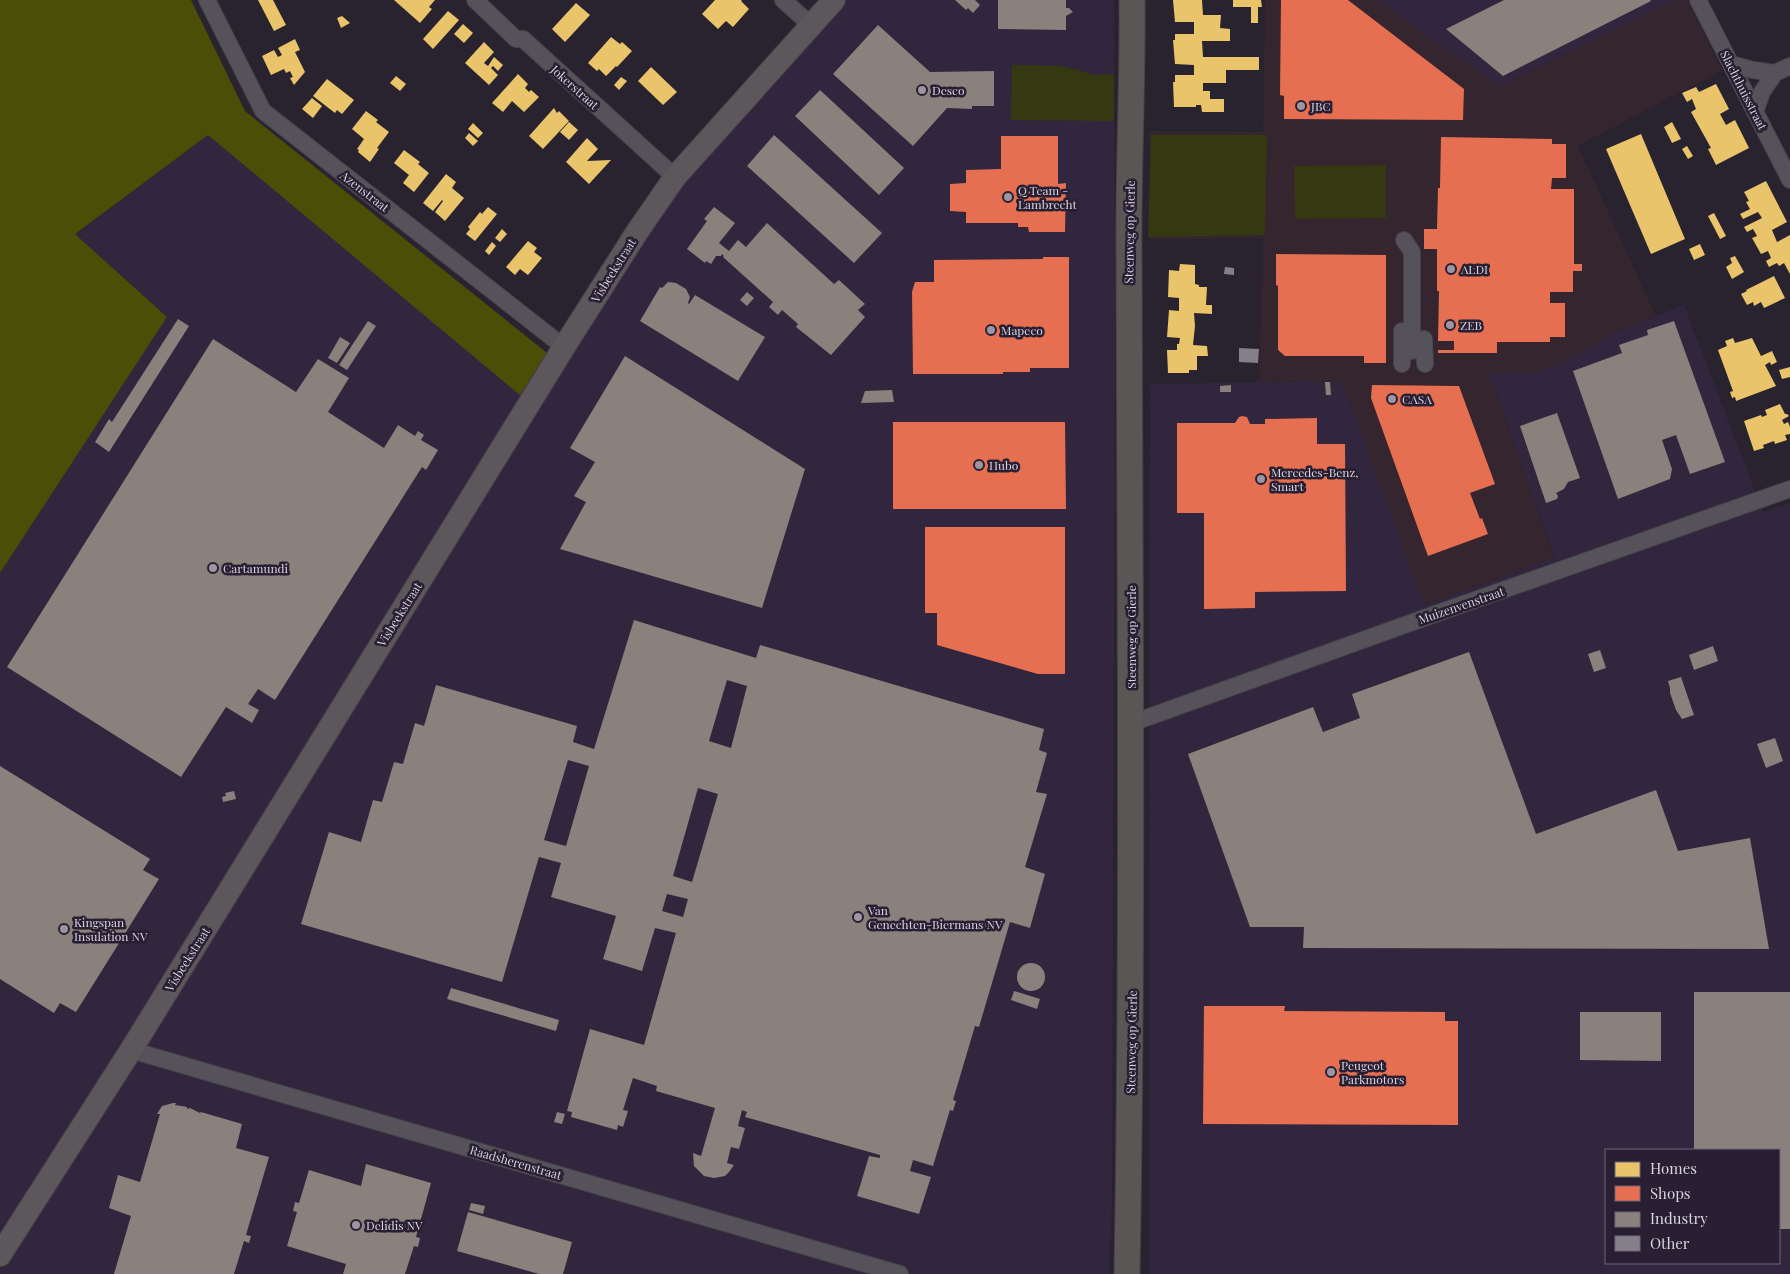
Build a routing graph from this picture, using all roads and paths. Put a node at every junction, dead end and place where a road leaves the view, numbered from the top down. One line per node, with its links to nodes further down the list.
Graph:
1 (207, 0): 16 (street, Azenstraat)
2 (475, 0): 12 (street, Jokerstraat)
3 (783, 0): 7 (street)
4 (834, 0): 7 (street, Visbeekstraat)
5 (1132, 0): 19 (main road, Steenweg op Gierle)
6 (1698, 0): 8 (street, Slachthuisstraat)
7 (811, 25): 12 (street, Visbeekstraat)
8 (1731, 64): 10 (street); 11 (street, Slachthuisstraat)
9 (1790, 66): 10 (street)
10 (1775, 73): 11 (street)
11 (1755, 112): 13 (street, Slachthuisstraat)
12 (675, 177): 16 (street, Visbeekstraat)
13 (1790, 180)
14 (1404, 240): 15 (street)
15 (1420, 329): 15 (street); 17 (street)
16 (564, 347): 20 (street, Visbeekstraat)
17 (1425, 364)
18 (1790, 489): 19 (street, Muizenvenstraat)
19 (1132, 723): 23 (main road, Steenweg op Gierle)
20 (131, 1050): 21 (street, Visbeekstraat); 22 (street, Raadsherenstraat)
21 (0, 1255)
22 (900, 1274)
23 (1127, 1274)

